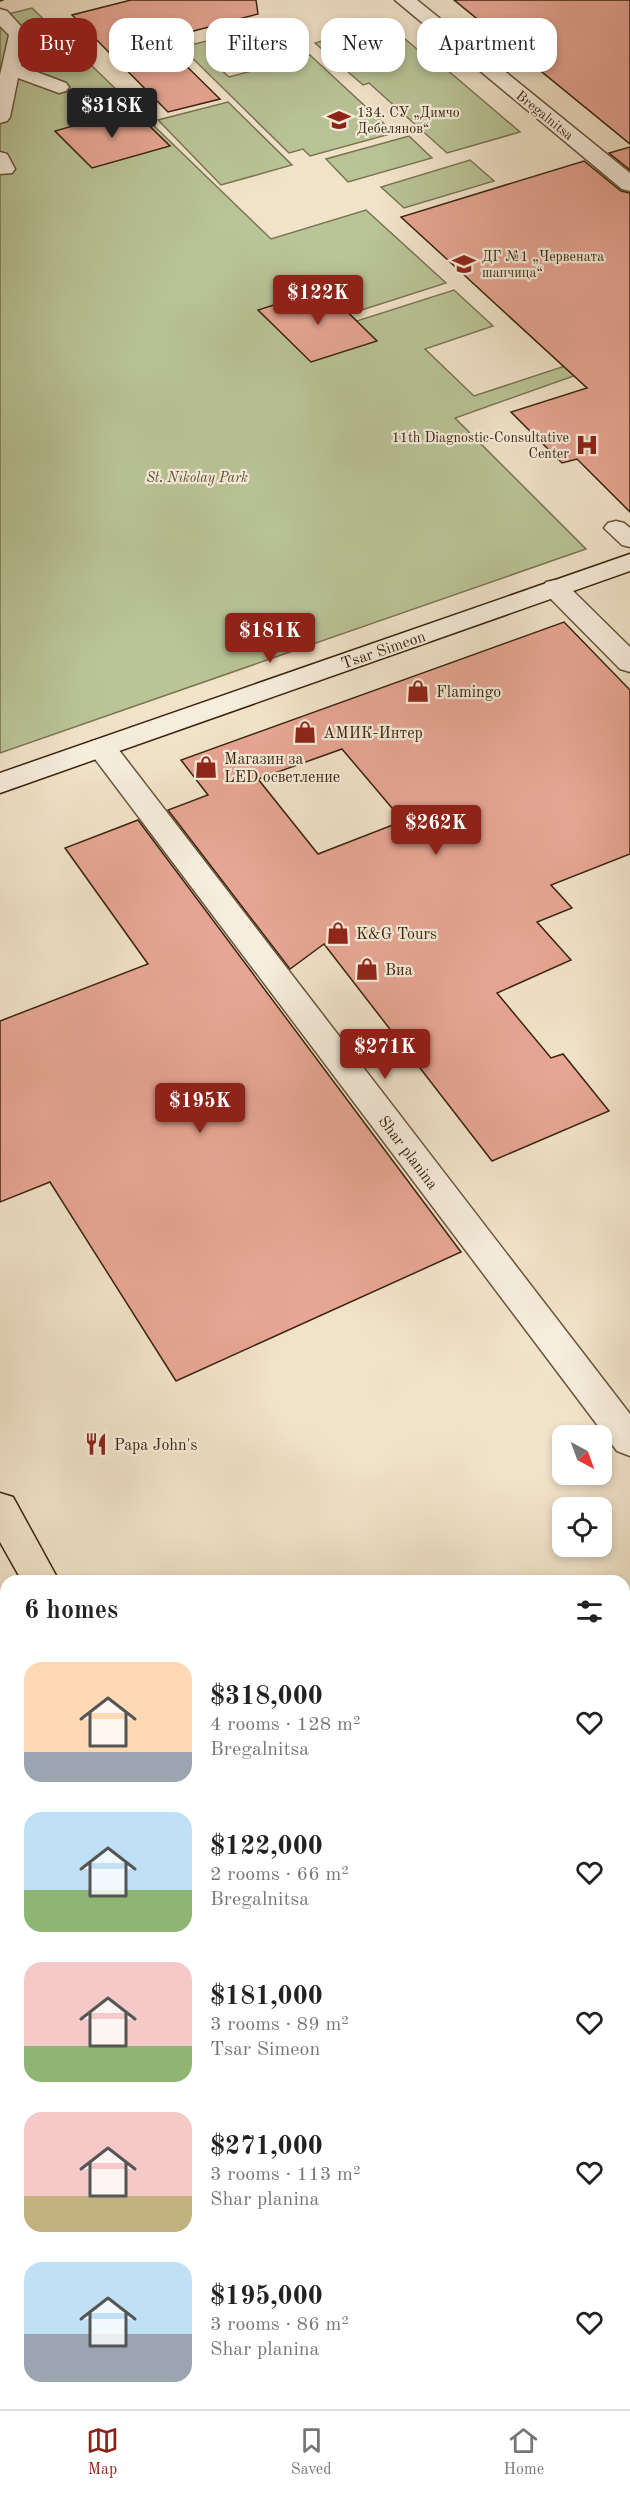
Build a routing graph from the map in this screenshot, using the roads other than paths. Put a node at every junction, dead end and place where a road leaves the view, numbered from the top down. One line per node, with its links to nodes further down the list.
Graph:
1 (405, 0): 6 (street, Bregalnitsa)
2 (0, 15): 3 (lane)
3 (11, 69): 4 (lane); 5 (lane)
4 (59, 87)
5 (0, 117)
6 (630, 184)
7 (630, 562): 8 (street, Tsar Simeon)
8 (555, 588): 9 (street); 10 (street, Tsar Simeon)
9 (630, 663)
10 (102, 748): 11 (street, Tsar Simeon); 12 (street, Shar planina)
11 (0, 783)
12 (630, 1441)
13 (0, 1508): 14 (main road)
14 (38, 1575)

